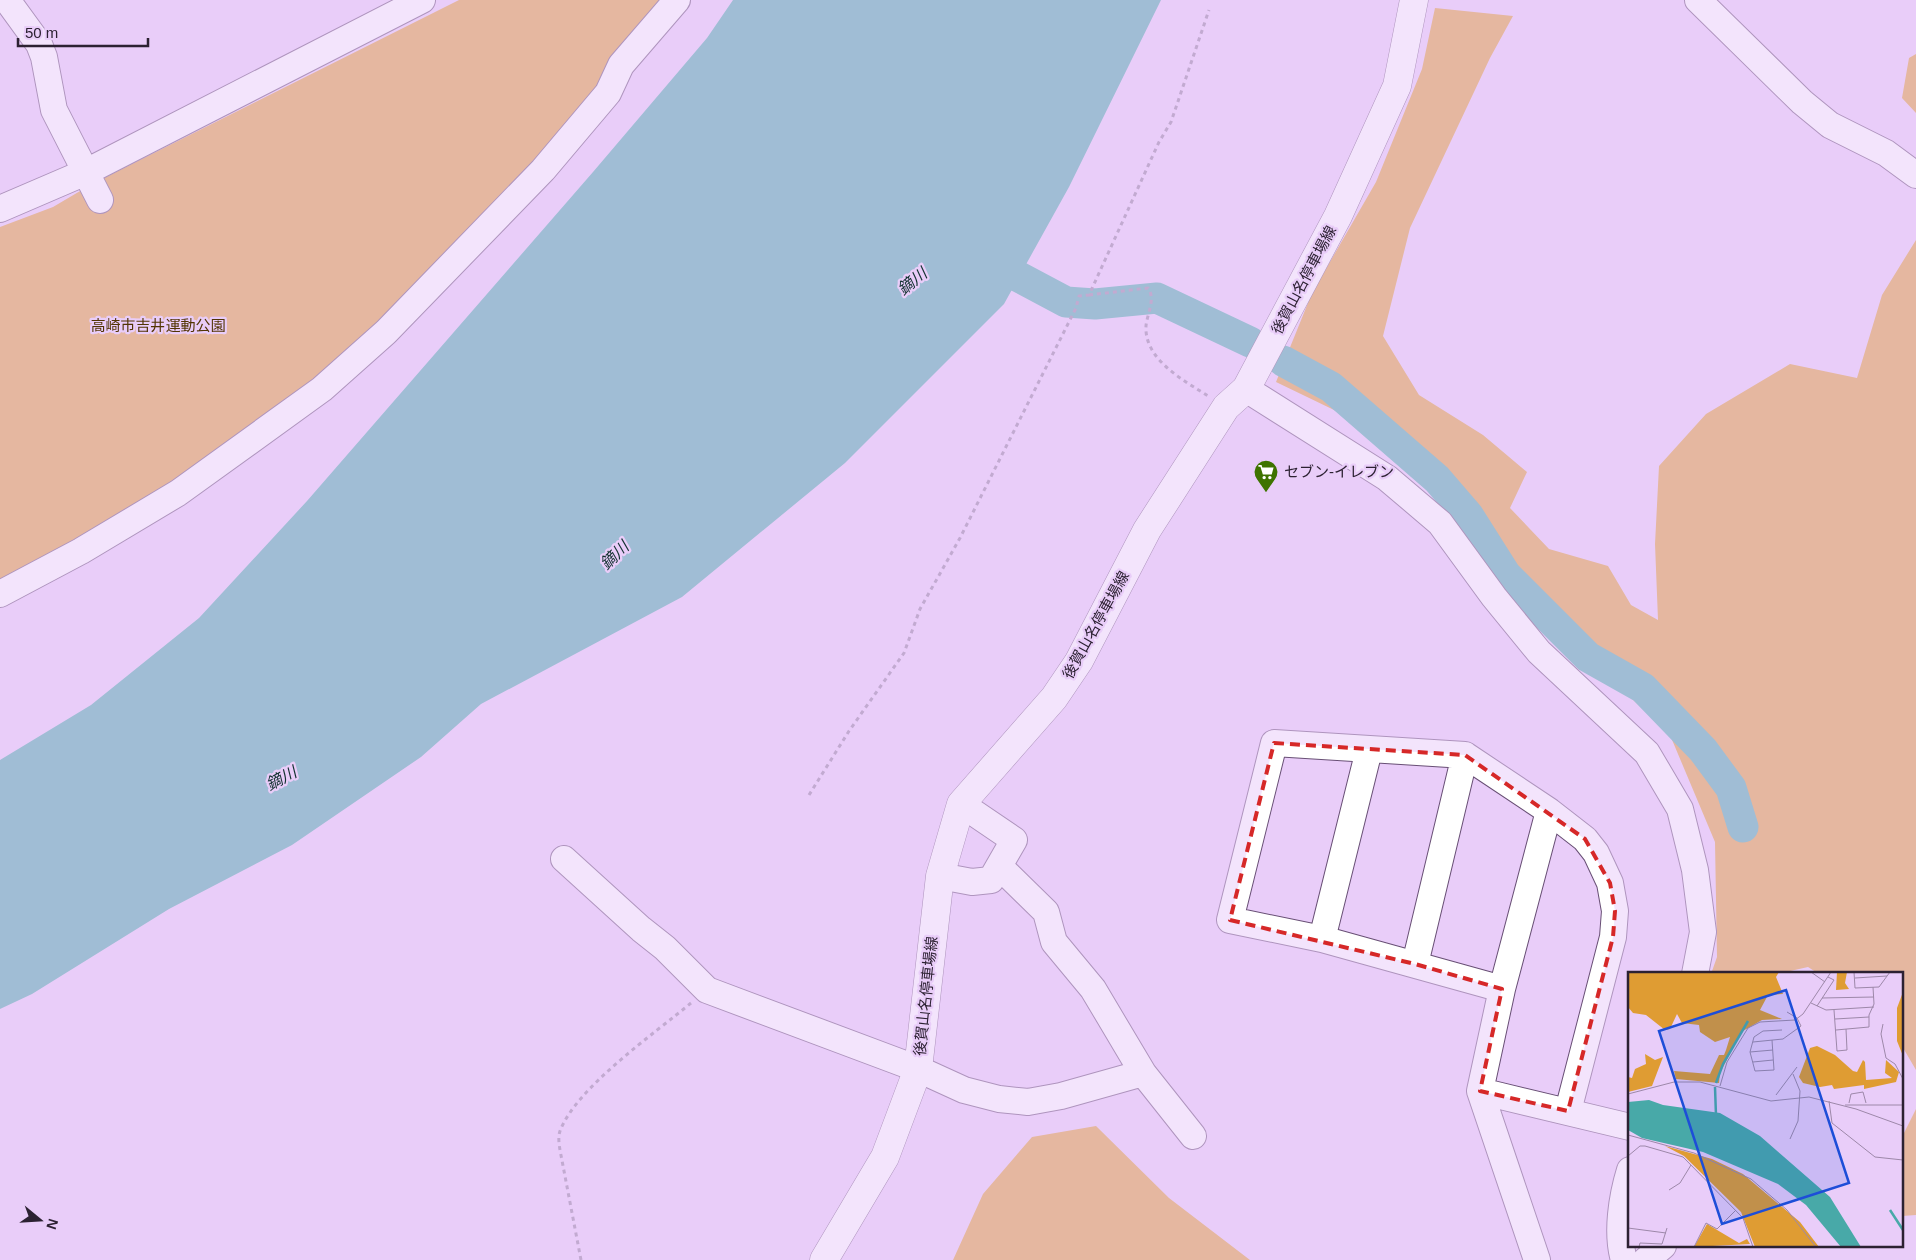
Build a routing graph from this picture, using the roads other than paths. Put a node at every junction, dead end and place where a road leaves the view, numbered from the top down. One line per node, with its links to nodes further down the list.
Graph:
1 (6, 0): 6 (street)
2 (422, 0): 6 (street)
3 (678, 0): 11 (street)
4 (1414, 0): 10 (main road, 後賀山名停車場線)
5 (1698, 0): 7 (street)
6 (86, 172): 8 (street); 9 (street)
7 (1916, 175)
8 (100, 200)
9 (0, 209)
10 (1236, 398): 14 (main road, 後賀山名停車場線); 21 (street)
11 (0, 594)
12 (1369, 750): 13 (street); 19 (street); 19 (street)
13 (1465, 755): 15 (street); 20 (street)
14 (961, 804): 17 (street); 18 (main road, 後賀山名停車場線)
15 (1549, 811): 22 (street); 26 (street)
16 (564, 859): 23 (street)
17 (999, 866): 18 (street); 24 (street)
18 (940, 876): 23 (main road, 後賀山名停車場線)
19 (1322, 939): 20 (street)
20 (1415, 964): 22 (street)
21 (1695, 972)
22 (1502, 990): 25 (street)
23 (918, 1069): 24 (street); 31 (main road, 後賀山名停車場線)
24 (1143, 1073): 28 (street)
25 (1480, 1091): 26 (street); 32 (street)
26 (1568, 1111): 27 (street)
27 (1628, 1126)
28 (1193, 1136)
29 (1628, 1181): 33 (street)
30 (1661, 1248): 34 (street)
31 (824, 1260)
32 (1537, 1260)
33 (1624, 1260)
34 (1646, 1260)

